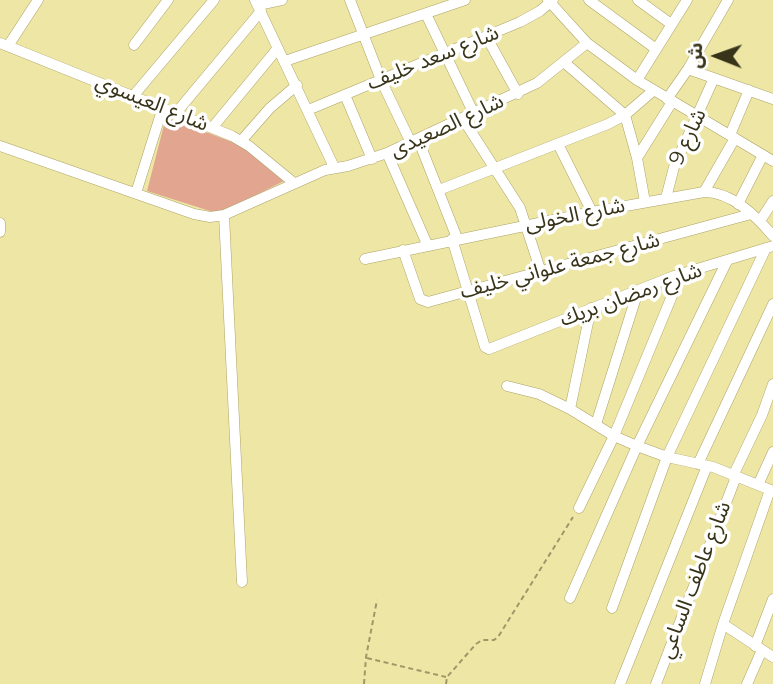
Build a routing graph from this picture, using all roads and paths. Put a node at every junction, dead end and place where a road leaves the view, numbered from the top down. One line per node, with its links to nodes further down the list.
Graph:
1 (38, 0): 18 (street)
2 (168, 0): 19 (street)
3 (214, 0): 33 (street)
4 (282, 0): 12 (street)
5 (350, 0): 15 (street)
6 (465, 0): 13 (street)
7 (589, 0): 21 (street)
8 (638, 0): 14 (street)
9 (687, 0): 14 (street)
10 (728, 0): 25 (street)
11 (551, 1): 16 (street, شارع سعد خليف); 17 (street)
12 (258, 5): 20 (street); 39 (street)
13 (426, 14): 15 (street); 22 (street)
14 (671, 24): 21 (street)
15 (363, 35): 23 (street); 27 (street)
16 (486, 36): 22 (street, شارع سعد خليف); 32 (street)
17 (587, 43): 24 (street, شارع الصعيدى); 28 (street)
18 (4, 44): 33 (street, شارع العيسوي)
19 (134, 45)
20 (278, 48): 23 (street); 44 (street)
21 (656, 50): 28 (street)
22 (444, 53): 27 (street, شارع سعد خليف); 40 (street)
23 (285, 61): 29 (street)
24 (565, 63): 32 (street, شارع الصعيدى); 41 (street)
25 (688, 69): 26 (street); 36 (street)
26 (714, 78): 31 (street); 42 (street, شارع 9)
27 (382, 80): 34 (street, شارع سعد خليف); 47 (street)
28 (637, 80): 30 (street)
29 (297, 85): 38 (street); 46 (street)
30 (654, 90): 36 (street); 41 (street)
31 (749, 90): 35 (street); 45 (street)
32 (517, 93): 40 (street, شارع الصعيدى)
33 (134, 95): 37 (street, شارع العيسوي)
34 (345, 95): 38 (street, شارع سعد خليف); 53 (street)
35 (773, 99)
36 (670, 100): 42 (street); 52 (street)
37 (163, 107): 39 (street, شارع العيسوي); 60 (street)
38 (308, 110): 55 (street)
39 (176, 113): 44 (street, شارع العيسوي)
40 (474, 114): 43 (street, شارع الصعيدى)
41 (625, 115): 48 (street); 52 (street)
42 (698, 117): 45 (street); 61 (street, شارع 9)
43 (463, 119): 47 (street, شارع الصعيدى); 56 (street)
44 (212, 128): 46 (street, شارع العيسوي)
45 (732, 136): 51 (street); 59 (street)
46 (241, 141): 57 (street, شارع العيسوي)
47 (415, 141): 50 (street, شارع الصعيدى); 58 (street)
48 (558, 144): 56 (street); 65 (street)
49 (0, 146): 60 (street)
50 (387, 153): 53 (street, شارع الصعيدى); 74 (street)
51 (763, 155): 54 (street); 63 (street)
52 (638, 158): 62 (street)
53 (372, 159): 55 (street, شارع الصعيدى)
54 (773, 161)
55 (334, 167): 57 (street, شارع الصعيدى)
56 (496, 169): 58 (street); 70 (street)
57 (294, 183): 67 (street, شارع الصعيدى)
58 (439, 190): 73 (street)
59 (704, 192): 61 (street, شارع الخولى); 63 (street, شارع الخولى)
60 (136, 193): 67 (street)
61 (666, 198): 62 (street, شارع الخولى)
62 (645, 202): 65 (street, شارع الخولى)
63 (738, 204): 66 (street, شارع الخولى)
64 (772, 207): 68 (street)
65 (592, 212): 70 (street, شارع الخولى)
66 (751, 214): 68 (street, شارع الخولى); 79 (street, شارع جمعة علواني خليف)
67 (224, 215): 98 (street)
68 (760, 221): 72 (street, شارع الخولى)
69 (0, 223): 71 (street)
70 (527, 225): 73 (street, شارع الخولى); 79 (street)
71 (0, 233)
72 (773, 236)
73 (454, 239): 74 (street, شارع الخولى); 81 (street)
74 (426, 244): 76 (street, شارع الخولى)
75 (769, 247): 78 (street, شارع رمضان بريك); 92 (street)
76 (403, 250): 77 (street, شارع الخولى); 81 (street, شارع جمعة علواني خليف)
77 (365, 259)
78 (727, 261): 80 (street, شارع رمضان بريك); 90 (street)
79 (541, 272): 81 (street, شارع جمعة علواني خليف)
80 (681, 274): 82 (street, شارع رمضان بريك); 89 (street)
81 (467, 291): 84 (street, شارع رمضان بريك)
82 (638, 291): 84 (street, شارع رمضان بريك); 88 (street)
83 (773, 304): 93 (street)
84 (591, 308): 87 (street)
85 (773, 384): 94 (street, شارع عاطف الساعي)
86 (507, 386): 87 (street)
87 (570, 409): 88 (street)
88 (596, 424): 89 (street)
89 (614, 436): 90 (street); 97 (street)
90 (637, 446): 92 (street); 99 (street)
91 (773, 452): 95 (street)
92 (667, 457): 93 (street); 102 (street)
93 (702, 465): 94 (street); 110 (street)
94 (734, 476): 95 (street); 111 (street, شارع عاطف الساعي)
95 (758, 485): 96 (street)
96 (771, 490): 103 (street)
97 (579, 508): 107 (path)
98 (242, 582)
99 (570, 598)
100 (773, 599): 104 (street)
101 (377, 600): 105 (path)
102 (612, 608)
103 (723, 624): 104 (street); 112 (street)
104 (759, 648): 106 (street); 113 (street)
105 (366, 657): 107 (path); 108 (path)
106 (773, 657)
107 (447, 677): 109 (path)
108 (364, 684)
109 (446, 684)
110 (620, 684)
111 (656, 684)
112 (705, 684)
113 (747, 684)

